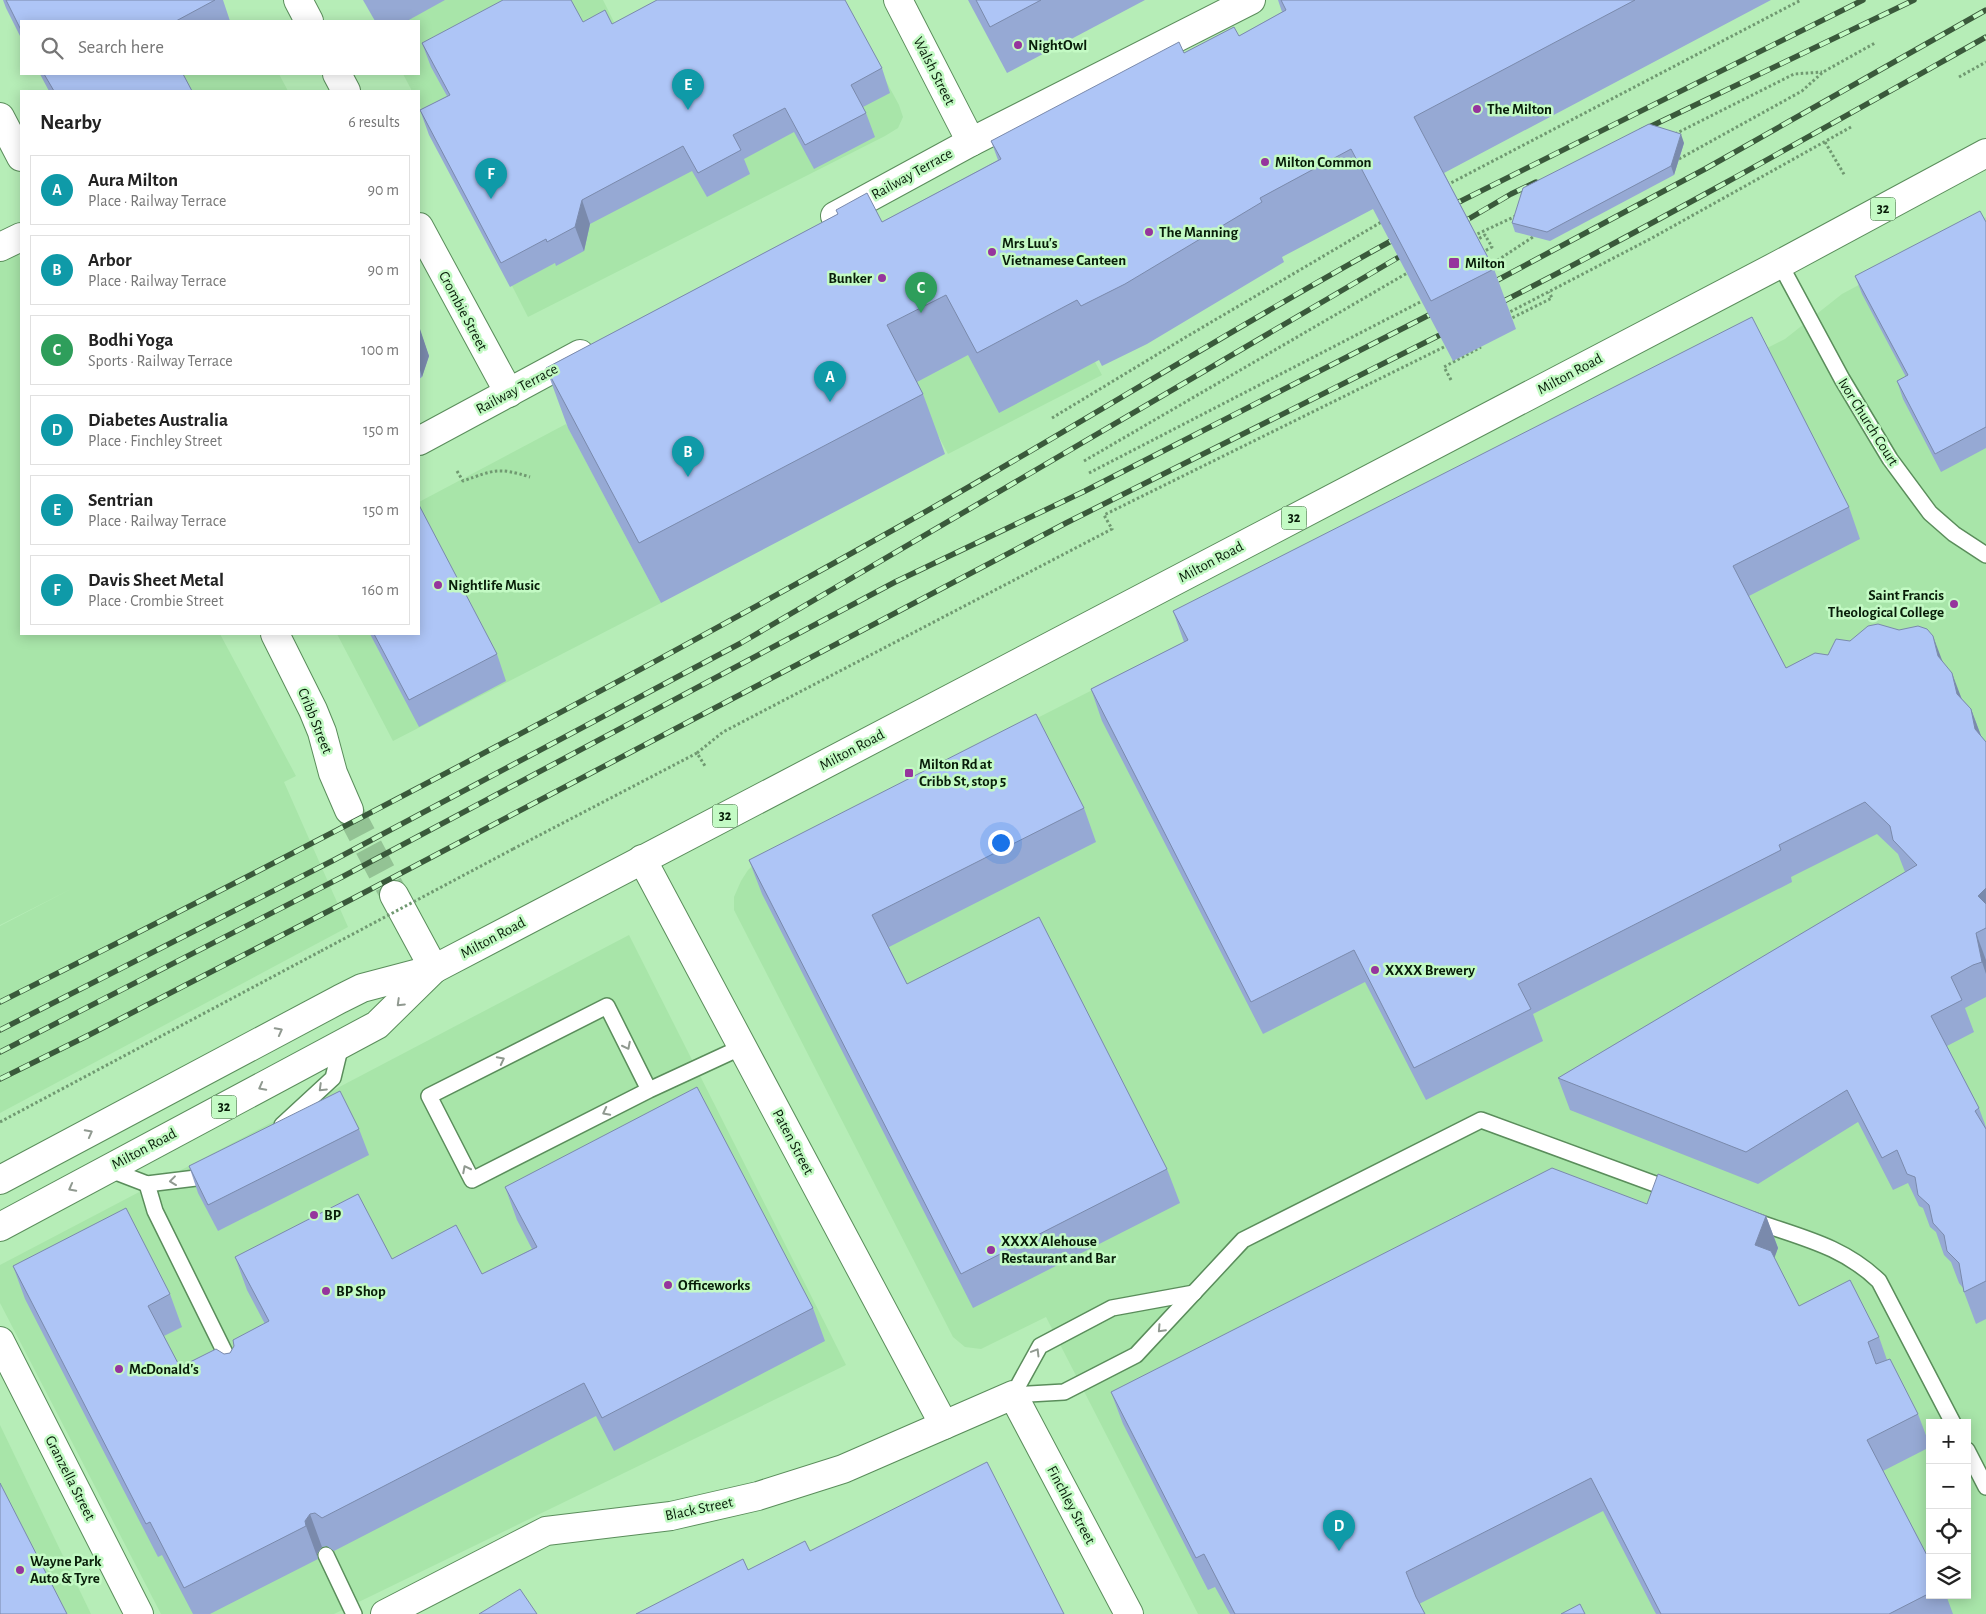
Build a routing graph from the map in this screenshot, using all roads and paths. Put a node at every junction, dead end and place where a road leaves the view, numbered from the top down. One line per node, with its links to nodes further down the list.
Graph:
1 (298, 0): 5 (street)
2 (898, 0): 16 (street, Walsh Street)
3 (1251, 0): 16 (street, Railway Terrace)
4 (1801, 0): 21 (path)
5 (308, 20)
6 (1875, 43): 8 (path)
7 (1986, 62): 10 (path)
8 (1823, 72): 14 (path); 19 (path)
9 (338, 75): 11 (street)
10 (1959, 77)
11 (345, 90)
12 (0, 116): 18 (street)
13 (1851, 127): 15 (path)
14 (1668, 138)
15 (1825, 141): 20 (path); 35 (path)
16 (971, 142): 24 (street, Railway Terrace)
17 (1986, 153): 32 (street, Milton Road / 32)
18 (20, 156)
19 (1679, 159)
20 (1845, 176)
21 (1443, 188)
22 (1520, 214): 26 (path)
23 (1391, 216): 44 (path)
24 (814, 227)
25 (420, 229): 43 (street, Crombie Street)
26 (1472, 236)
27 (20, 237): 30 (street)
28 (1533, 237): 34 (path)
29 (1470, 243): 31 (path)
30 (0, 247)
31 (1475, 256)
32 (1780, 264): 50 (lane, Ivor Church Court); 55 (street, Milton Road / 32)
33 (1417, 268): 46 (path)
34 (1483, 270)
35 (1549, 292): 37 (path); 38 (path)
36 (1432, 296): 48 (path)
37 (1506, 315)
38 (1500, 324)
39 (604, 341): 43 (street, Railway Terrace)
40 (1479, 341): 42 (path)
41 (1454, 342): 52 (path)
42 (1451, 380)
43 (508, 393): 45 (street, Railway Terrace)
44 (1052, 418)
45 (420, 440)
46 (1084, 461)
47 (456, 471): 49 (path)
48 (1089, 473)
49 (530, 477)
50 (1986, 555)
51 (276, 635): 54 (street, Cribb Street)
52 (697, 753): 53 (path); 61 (path, bridge)
53 (705, 766)
54 (349, 810)
55 (642, 859): 57 (street, Milton Road / 32); 59 (street, Paten Street)
56 (394, 895): 57 (street)
57 (434, 969): 58 (street, Milton Road / 32, one-way to 58); 65 (street, Milton Road / 32, one-way to 57)
58 (341, 1045): 62 (lane, one-way to 62); 64 (street, Milton Road / 32, one-way to 64)
59 (742, 1047): 60 (lane); 75 (street, Paten Street)
60 (649, 1090): 60 (lane, one-way to 60)
61 (0, 1122)
62 (269, 1137)
63 (222, 1166): 66 (lane, one-way to 66)
64 (108, 1169): 66 (lane); 69 (street, Milton Road / 32, one-way to 69)
65 (0, 1180)
66 (147, 1184): 72 (lane)
67 (1684, 1195): 70 (lane)
68 (1739, 1215): 74 (lane)
69 (0, 1227)
70 (1194, 1293): 73 (lane, one-way to 73); 73 (lane, one-way to 70)
71 (0, 1341): 79 (street, Granzella Street)
72 (237, 1378)
73 (1013, 1395): 75 (street, Black Street); 82 (street, Finchley Street)
74 (1951, 1419)
75 (944, 1425): 81 (street, Black Street)
76 (1971, 1458): 77 (lane)
77 (1986, 1487)
78 (326, 1555): 80 (lane)
79 (139, 1614)
80 (354, 1614)
81 (385, 1614)
82 (1129, 1614)

